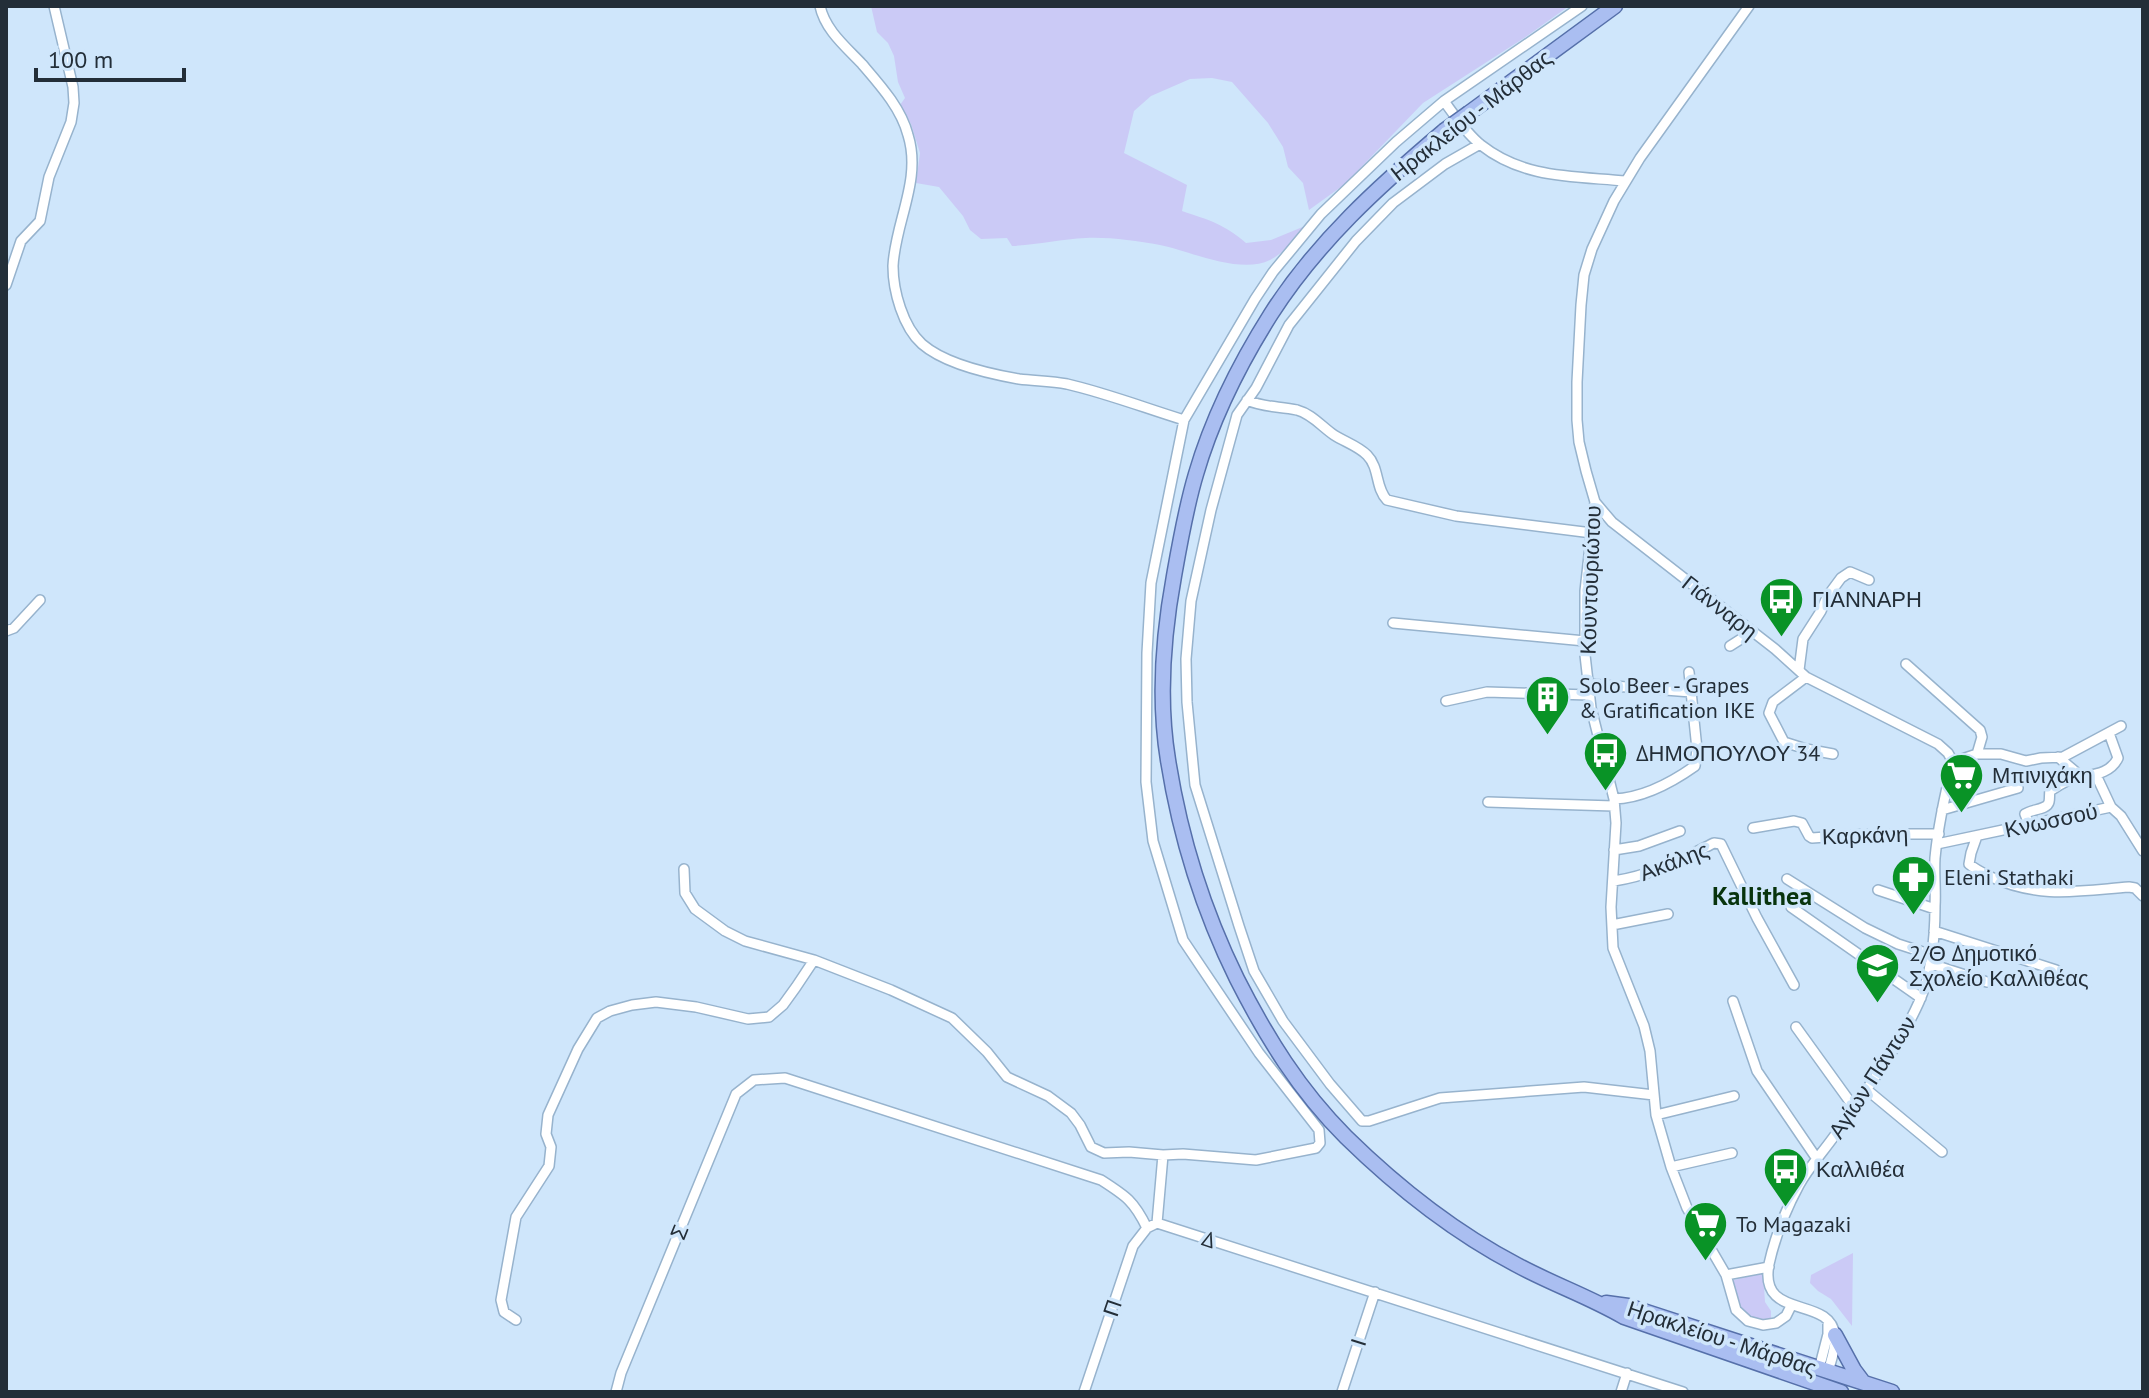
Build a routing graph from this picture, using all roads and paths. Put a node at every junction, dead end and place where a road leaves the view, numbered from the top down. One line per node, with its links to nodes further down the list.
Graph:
1 (54, 6): 9 (street)
2 (820, 6): 11 (street)
3 (1582, 6): 6 (street)
4 (1615, 6): 80 (main road, Ηρακλείου - Μάρθας, bridge)
5 (1749, 6): 8 (street, Κουντουριώτου)
6 (1444, 101): 7 (street); 11 (street)
7 (1480, 144): 8 (street); 10 (street)
8 (1626, 181): 12 (street, Κουντουριώτου)
9 (6, 285)
10 (1247, 400): 13 (street); 66 (street)
11 (1184, 420): 72 (street)
12 (1595, 502): 13 (street, Κουντουριώτου); 18 (street, Γιάνναρη)
13 (1592, 533): 19 (street, Κουντουριώτου)
14 (1869, 580): 23 (street)
15 (40, 600): 17 (street)
16 (1393, 623): 19 (street)
17 (6, 631)
18 (1752, 632): 20 (street); 23 (street, Γιάνναρη)
19 (1585, 641): 24 (street, Κουντουριώτου)
20 (1730, 646)
21 (1906, 664): 30 (street)
22 (1689, 672): 25 (street)
23 (1803, 673): 29 (street); 32 (street, Γιάνναρη)
24 (1589, 689): 25 (street); 26 (street); 37 (street, Κουντουριώτου)
25 (1691, 692): 37 (street)
26 (1446, 701)
27 (2121, 726): 28 (street)
28 (2109, 733): 31 (street); 33 (street)
29 (1833, 754)
30 (1977, 754): 31 (street); 32 (street)
31 (2058, 757): 34 (street)
32 (1953, 762): 39 (street, Αγίων Πάντων)
33 (2096, 775): 34 (street); 38 (street)
34 (2083, 778): 40 (street)
35 (2018, 788): 39 (street)
36 (1488, 802): 37 (street)
37 (1614, 803): 45 (street, Κουντουριώτου)
38 (2111, 807): 40 (street, Κνωσσού); 46 (street, Κνωσσού)
39 (1942, 810): 44 (street, Αγίων Πάντων)
40 (2029, 824): 43 (street, Κνωσσού)
41 (1753, 828): 44 (street, Καρκάνη)
42 (1680, 831): 45 (street)
43 (1977, 836): 44 (street, Κνωσσού); 51 (street)
44 (1938, 839): 53 (street, Αγίων Πάντων)
45 (1614, 850): 49 (street, Κουντουριώτου)
46 (2143, 851)
47 (684, 869): 57 (street)
48 (1787, 879): 58 (street)
49 (1614, 881): 55 (street, Κουντουριώτου); 61 (street, Ακάλης)
50 (1878, 890): 53 (street)
51 (2143, 896)
52 (1791, 907): 62 (street)
53 (1935, 909): 56 (street, Αγίων Πάντων)
54 (1668, 914): 55 (street)
55 (1612, 925): 66 (street, Κουντουριώτου)
56 (1934, 931): 58 (street, Αγίων Πάντων); 59 (street)
57 (814, 960): 72 (street); 82 (street)
58 (1931, 960): 60 (street); 62 (street, Αγίων Πάντων)
59 (2056, 970)
60 (1987, 982)
61 (1794, 985)
62 (1921, 998): 65 (street, Αγίων Πάντων)
63 (1733, 1001): 73 (street)
64 (1796, 1027): 68 (street)
65 (1866, 1089): 68 (street, Αγίων Πάντων); 70 (street)
66 (1654, 1095): 69 (street, Κουντουριώτου)
67 (1734, 1096): 69 (street)
68 (1853, 1106): 73 (street, Αγίων Πάντων)
69 (1656, 1115): 74 (street, Κουντουριώτου)
70 (1942, 1152)
71 (1732, 1153): 74 (street)
72 (1163, 1155): 75 (street)
73 (1817, 1159): 77 (street, Αγίων Πάντων)
74 (1671, 1167): 78 (street, Κουντουριώτου)
75 (1157, 1223): 76 (street); 79 (street, Δ)
76 (1147, 1228): 88 (street, Σ); 89 (street, Π)
77 (1769, 1267): 78 (street); 81 (street)
78 (1726, 1275): 81 (street, Κουντουριώτου)
79 (1375, 1292): 86 (street, Δ); 90 (street, Ι)
80 (1598, 1302): 85 (main road, Ηρακλείου - Μάρθας); 93 (main road, Ηρακλείου - Μάρθας)
81 (1791, 1306): 83 (street)
82 (516, 1320)
83 (1828, 1321): 84 (street); 85 (street)
84 (1835, 1335): 85 (street); 87 (main road)
85 (1824, 1370): 87 (main road, Ηρακλείου - Μάρθας)
86 (1627, 1373): 91 (street); 92 (street, Δ)
87 (1864, 1383): 94 (main road, Ηρακλείου - Μάρθας)
88 (616, 1392)
89 (1084, 1392)
90 (1342, 1392)
91 (1621, 1392)
92 (1683, 1392)
93 (1841, 1392)
94 (1892, 1392)

